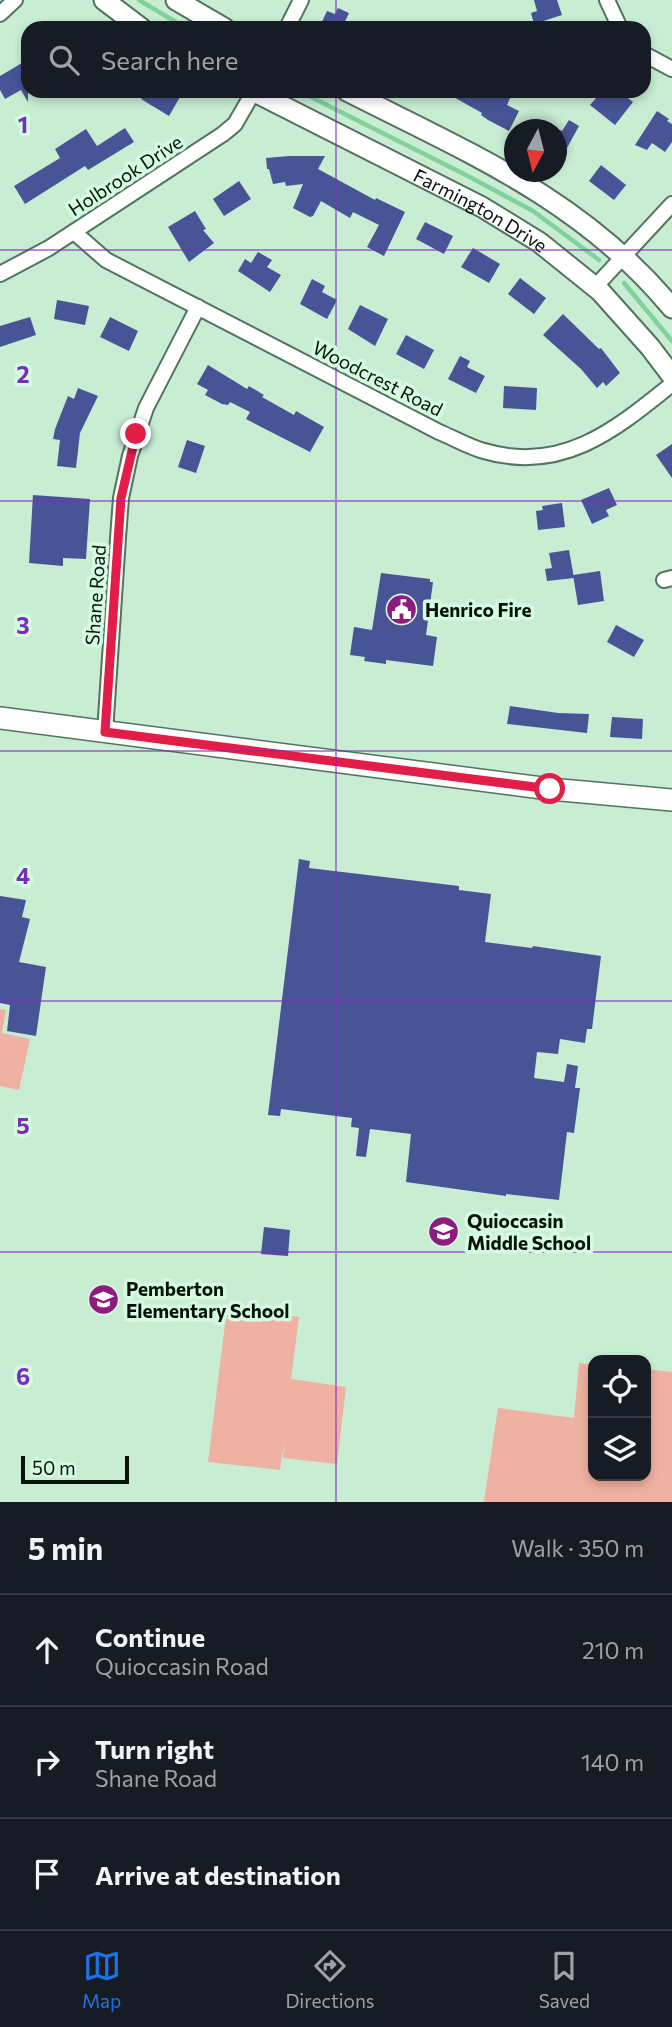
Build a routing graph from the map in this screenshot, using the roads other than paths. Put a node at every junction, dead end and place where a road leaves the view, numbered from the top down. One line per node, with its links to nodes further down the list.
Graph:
1 (15, 0): 6 (street)
2 (104, 0): 7 (street)
3 (176, 0): 8 (street)
4 (301, 0): 9 (street)
5 (607, 0): 10 (street)
6 (0, 14)
7 (132, 21)
8 (212, 21)
9 (290, 21)
10 (617, 21)
11 (651, 58): 12 (street)
12 (672, 69)
13 (250, 98): 17 (street, Holbrook Drive)
14 (268, 98): 20 (street, Farmington Drive)
15 (361, 98): 18 (street)
16 (672, 204): 18 (street)
17 (74, 232): 19 (street, Holbrook Drive); 21 (street, Woodcrest Road)
18 (624, 256): 20 (street); 22 (street)
19 (0, 274)
20 (595, 287): 23 (street, Farmington Drive)
21 (198, 307): 24 (street, Woodcrest Road); 26 (street, Shane Road)
22 (672, 308)
23 (672, 376)
24 (672, 384)
25 (0, 718): 26 (main road)
26 (105, 732): 27 (main road)
27 (672, 800)

